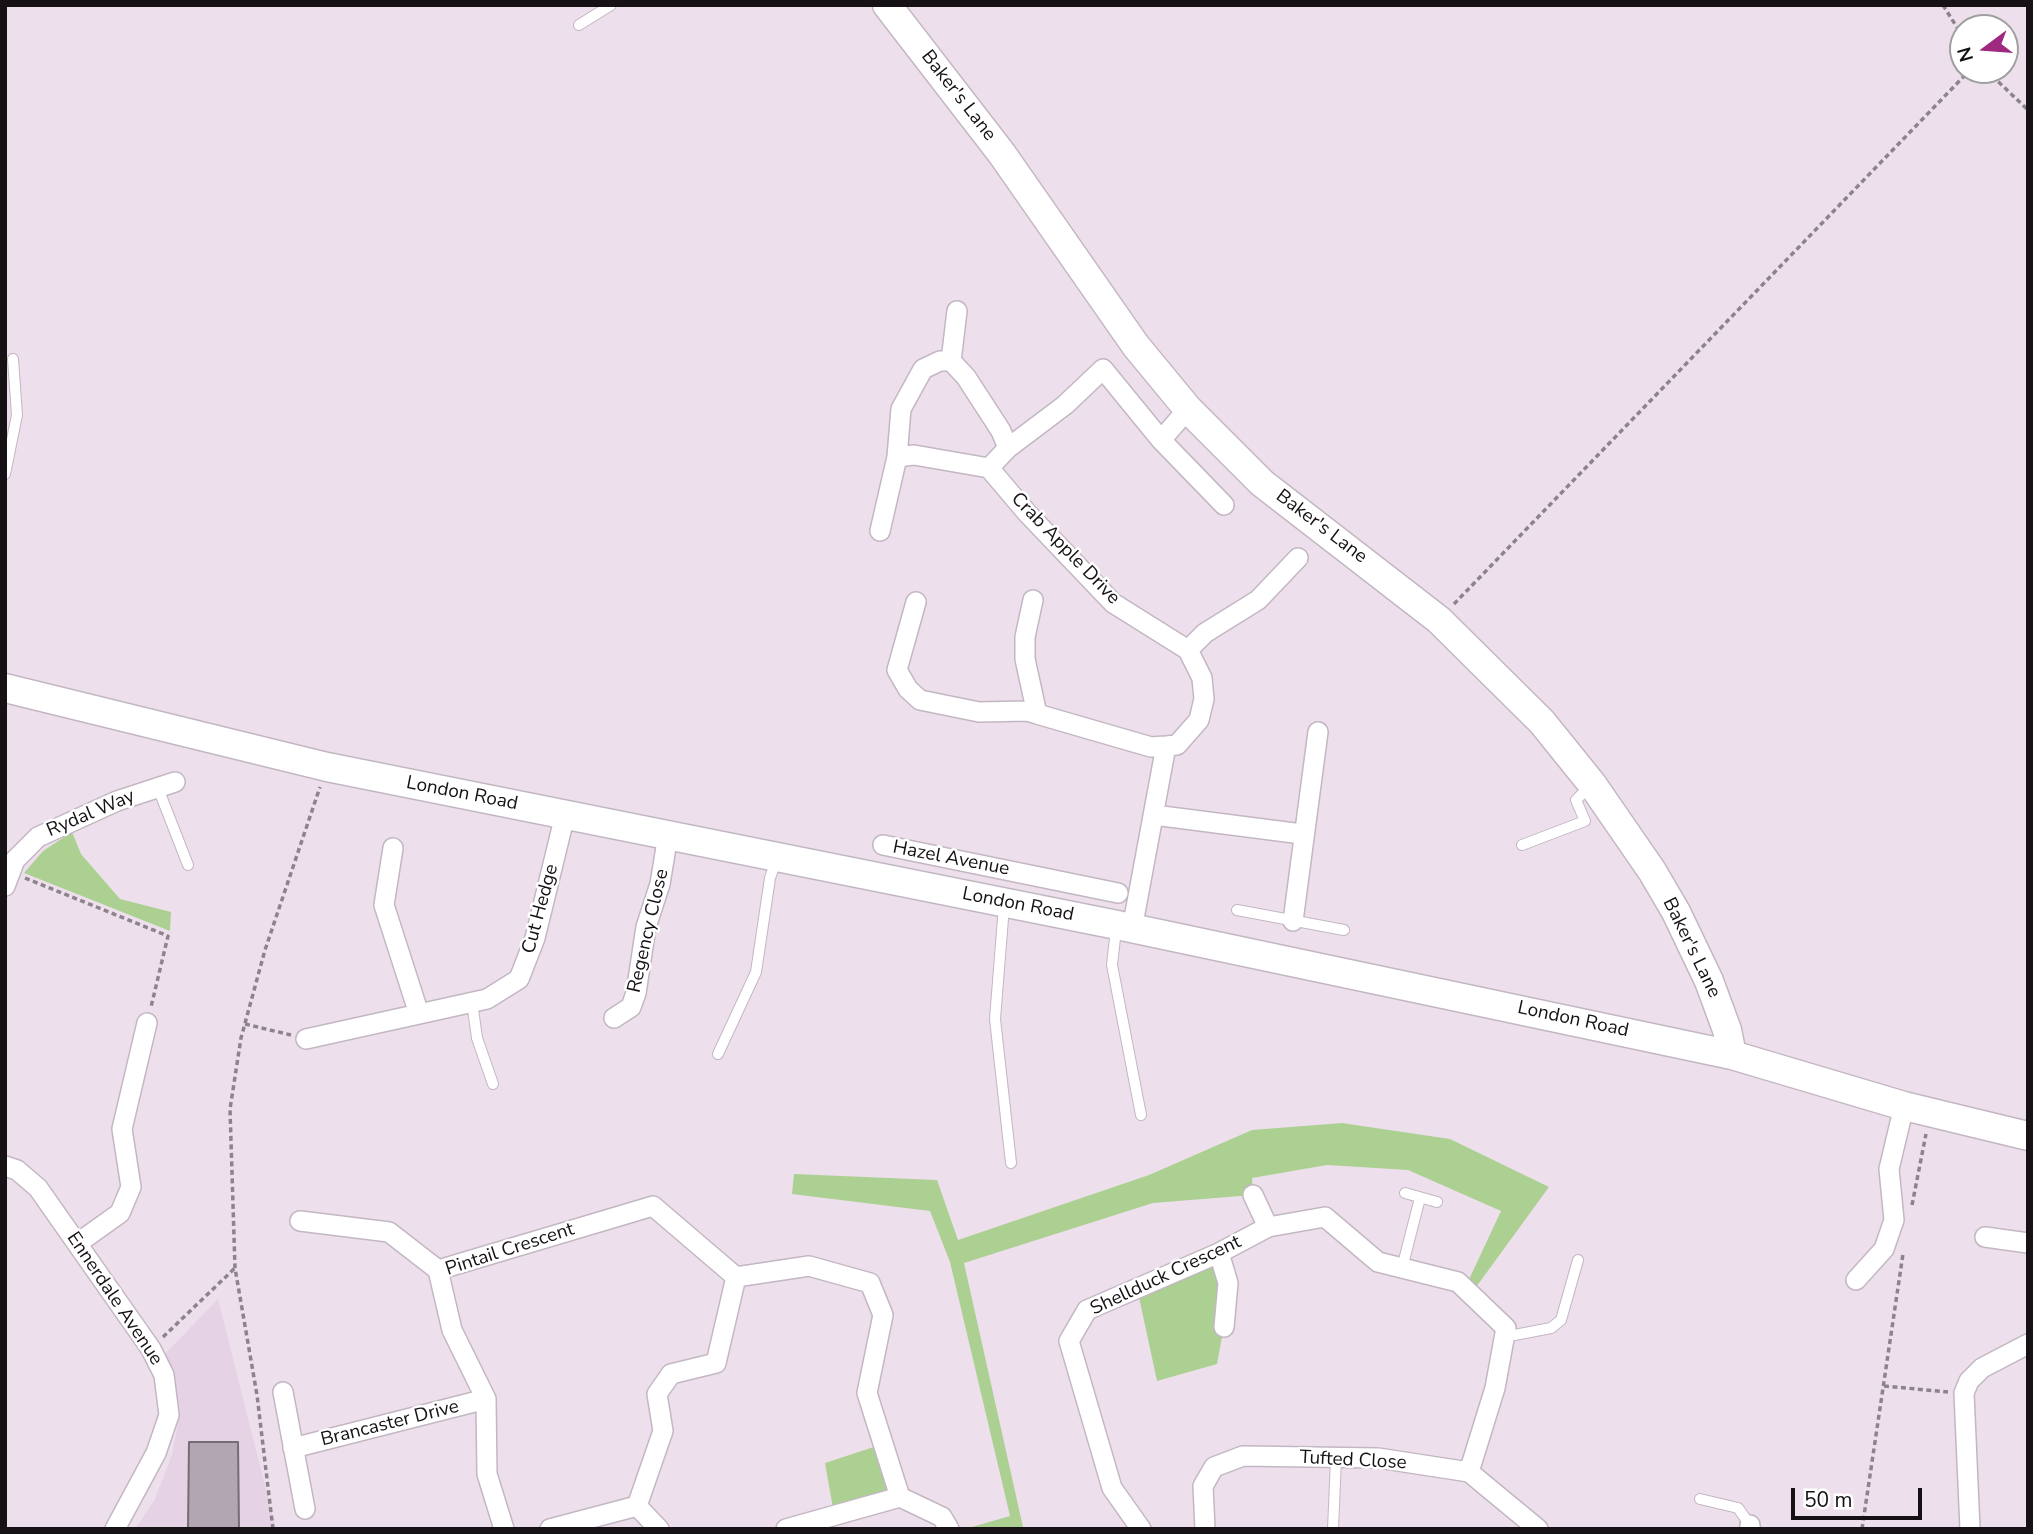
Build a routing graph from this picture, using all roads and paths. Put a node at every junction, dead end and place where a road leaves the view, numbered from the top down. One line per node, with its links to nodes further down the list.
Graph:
1 (611, 5): 3 (lane)
2 (887, 5): 10 (street, Baker's Lane)
3 (579, 25)
4 (1956, 84): 22 (path)
5 (2001, 84): 6 (path)
6 (2028, 110)
7 (957, 311): 9 (street)
8 (13, 359): 13 (lane)
9 (951, 361): 12 (street); 14 (street)
10 (1188, 409): 11 (street); 22 (street, Baker's Lane)
11 (1161, 440): 12 (street); 17 (street)
12 (1008, 448): 15 (street)
13 (7, 449): 16 (lane)
14 (897, 457): 15 (street); 18 (street)
15 (989, 468): 23 (street, Crab Apple Drive)
16 (5, 474)
17 (1224, 505)
18 (880, 531)
19 (1298, 558): 23 (street)
20 (1033, 600): 25 (street)
21 (915, 602): 25 (street)
22 (1439, 620): 29 (street, Baker's Lane)
23 (1188, 650): 27 (street)
24 (5, 688): 28 (street, London Road)
25 (1037, 714): 27 (street)
26 (1318, 732): 33 (street)
27 (1166, 746): 32 (street)
28 (327, 767): 31 (street, London Road); 52 (path)
29 (1592, 784): 36 (lane); 55 (street, Baker's Lane)
30 (167, 785): 39 (lane); 40 (street, Rydal Way)
31 (565, 815): 34 (street, London Road); 48 (street, Cut Hedge)
32 (1154, 815): 33 (street); 46 (street)
33 (1302, 834): 45 (street)
34 (668, 835): 38 (street, London Road); 50 (street, Regency Close)
35 (883, 845): 41 (street, Hazel Avenue)
36 (1522, 845)
37 (393, 848): 49 (street)
38 (777, 857): 43 (street, London Road); 54 (lane)
39 (188, 864)
40 (9, 868): 51 (path)
41 (1019, 873): 42 (street, Hazel Avenue); 43 (street, Hazel Avenue)
42 (1118, 893)
43 (1009, 903): 46 (street, London Road); 61 (lane)
44 (1237, 910): 45 (lane)
45 (1293, 921): 47 (lane)
46 (1124, 927): 55 (street, London Road); 59 (lane)
47 (1344, 930)
48 (472, 1002): 49 (street, Cut Hedge); 56 (lane)
49 (419, 1014): 53 (street, Cut Hedge)
50 (614, 1018)
51 (147, 1023): 71 (street)
52 (244, 1024): 53 (path); 76 (path)
53 (306, 1039)
54 (718, 1054)
55 (1732, 1055): 57 (street, London Road)
56 (493, 1084)
57 (1904, 1106): 58 (street, London Road); 80 (street)
58 (1931, 1113): 60 (street, London Road); 67 (path)
59 (1140, 1115)
60 (2028, 1136)
61 (1012, 1163)
62 (5, 1166): 71 (street, Ennerdale Avenue)
63 (1405, 1193): 65 (lane)
64 (1253, 1195): 69 (street)
65 (1420, 1198): 66 (lane); 77 (lane)
66 (1437, 1202)
67 (1910, 1218)
68 (300, 1221): 78 (street)
69 (1268, 1227): 74 (street, Shellduck Crescent); 77 (street, Shellduck Crescent)
70 (1985, 1237): 72 (street)
71 (78, 1243): 84 (street, Ennerdale Avenue)
72 (2028, 1243)
73 (1905, 1244): 85 (path)
74 (1219, 1253): 81 (street); 104 (street, Shellduck Crescent)
75 (1578, 1260): 82 (lane)
76 (235, 1268): 84 (path); 99 (path)
77 (1402, 1268): 82 (street)
78 (438, 1270): 79 (street, Pintail Crescent); 88 (street, Pintail Crescent)
79 (736, 1277): 92 (street); 94 (street)
80 (1856, 1280)
81 (1224, 1326)
82 (1504, 1337): 91 (street)
83 (2028, 1345): 87 (street)
84 (151, 1349): 98 (street, Ennerdale Avenue)
85 (1884, 1385): 87 (path); 108 (path)
86 (283, 1392): 89 (street, Brancaster Drive)
87 (1964, 1393): 109 (street)
88 (486, 1399): 89 (street, Brancaster Drive); 100 (street, Pintail Crescent)
89 (293, 1448): 95 (street, Brancaster Drive)
90 (1336, 1458): 91 (street, Tufted Close); 105 (street, Tufted Close); 106 (lane)
91 (1469, 1472): 107 (street)
92 (900, 1497): 97 (street); 103 (street)
93 (1700, 1499): 96 (lane)
94 (637, 1506): 101 (street); 102 (street)
95 (305, 1509)
96 (1750, 1527)
97 (790, 1528)
98 (115, 1529)
99 (274, 1529)
100 (504, 1529)
101 (550, 1529)
102 (659, 1529)
103 (949, 1529)
104 (1140, 1529)
105 (1205, 1529)
106 (1333, 1529)
107 (1538, 1529)
108 (1862, 1529)
109 (1970, 1529)

